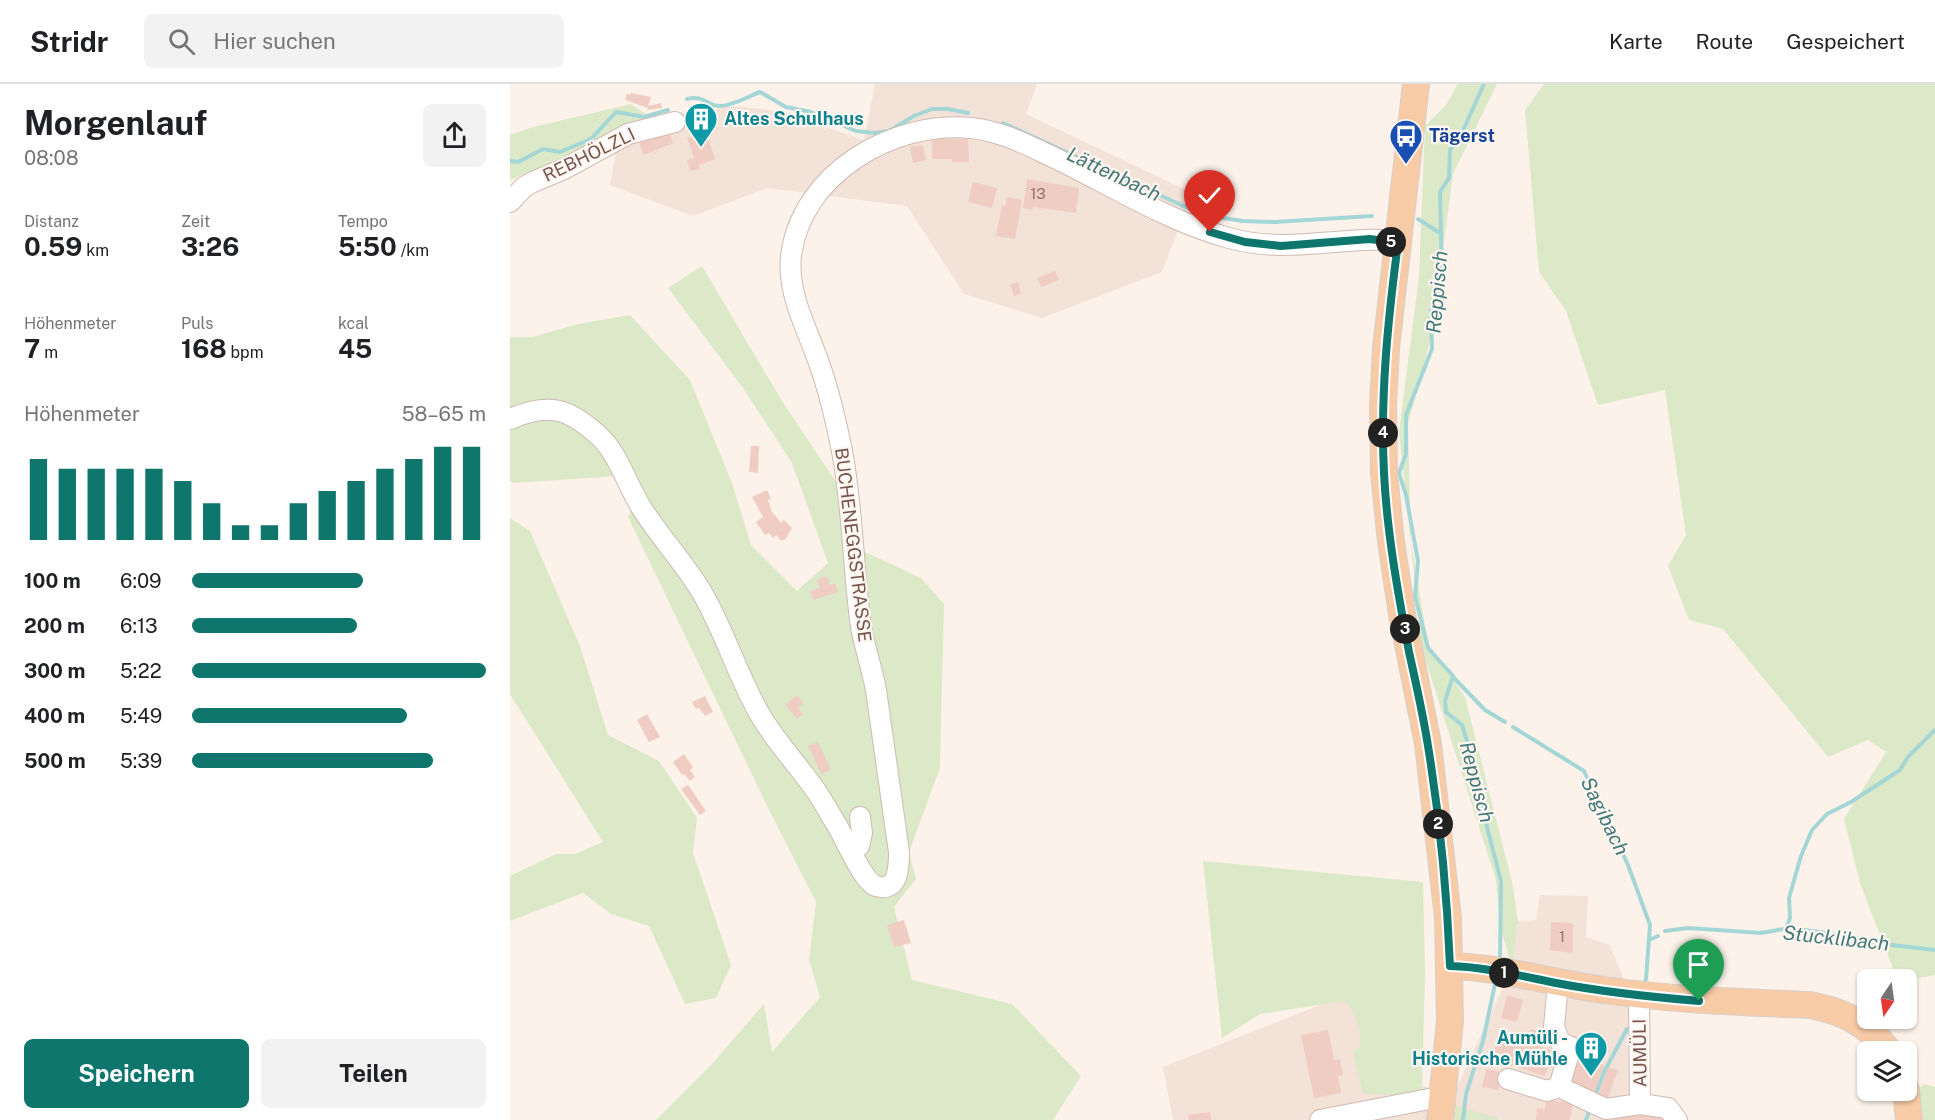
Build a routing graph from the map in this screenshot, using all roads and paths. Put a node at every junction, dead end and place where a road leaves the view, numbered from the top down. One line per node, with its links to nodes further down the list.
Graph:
1 (1416, 84): 4 (main road)
2 (675, 122): 3 (street, REBHÖLZLI)
3 (510, 202)
4 (1398, 243): 7 (street, BUCHENEGGSTRASSE); 8 (main road)
5 (510, 419): 7 (street, BUCHENEGGSTRASSE)
6 (860, 818): 7 (street)
7 (851, 852)
8 (1450, 966): 9 (main road); 16 (main road)
9 (1558, 983): 10 (main road); 13 (street)
10 (1639, 995): 11 (main road); 15 (street, AUMÜLI)
11 (1881, 1041)
12 (1508, 1079): 13 (street)
13 (1559, 1087): 17 (street)
14 (1907, 1101): 20 (main road)
15 (1640, 1104): 17 (street); 19 (street, AUMÜLI)
16 (1441, 1110): 18 (street)
17 (1605, 1114)
18 (1320, 1120)
19 (1677, 1120)
20 (1909, 1120)

